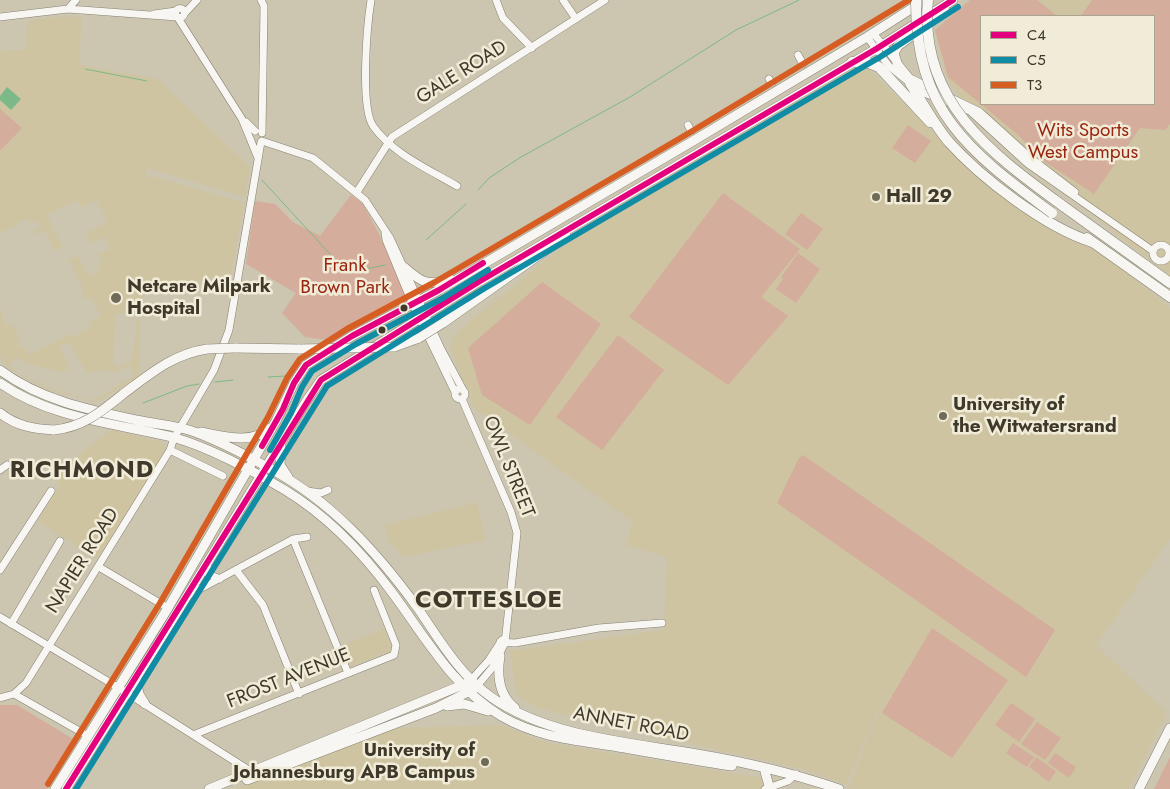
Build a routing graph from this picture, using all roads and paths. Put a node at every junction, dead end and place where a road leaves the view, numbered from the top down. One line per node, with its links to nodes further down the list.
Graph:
1 (76, 0): 13 (street)
2 (192, 0): 14 (street)
3 (197, 0): 14 (street)
4 (261, 0): 27 (street, NAPIER ROAD)
5 (371, 0): 28 (street)
6 (496, 0): 20 (street)
7 (563, 0): 16 (street)
8 (605, 0): 16 (street, GALE ROAD)
9 (916, 0): 32 (highway, bridge)
10 (927, 0): 18 (main road); 39 (highway, bridge)
11 (953, 0): 19 (main road)
12 (958, 0): 17 (main road)
13 (68, 9): 14 (street); 15 (street)
14 (180, 13): 27 (street)
15 (0, 17)
16 (576, 19): 20 (street, GALE ROAD)
17 (923, 27): 19 (main road); 24 (main road)
18 (870, 35): 19 (street); 38 (main road)
19 (881, 45): 22 (main road); 24 (street); 25 (street)
20 (532, 48): 28 (street, GALE ROAD)
21 (798, 55): 23 (street)
22 (852, 62): 26 (highway); 33 (main road)
23 (803, 64)
24 (898, 66): 31 (street)
25 (910, 83): 26 (highway); 31 (street)
26 (942, 132): 32 (highway)
27 (258, 136): 30 (street); 47 (street, NAPIER ROAD)
28 (388, 142): 29 (street); 30 (street, GALE ROAD)
29 (457, 186)
30 (357, 192): 34 (street)
31 (1099, 211): 35 (street)
32 (1049, 216): 40 (highway)
33 (578, 223): 42 (main road); 45 (main road, bridge)
34 (385, 232): 37 (street); 41 (street)
35 (1155, 249): 36 (street); 36 (street)
36 (1168, 260)
37 (404, 267): 38 (main road); 41 (street)
38 (467, 273): 41 (main road)
39 (1170, 283)
40 (1170, 297)
41 (416, 301): 42 (street); 46 (main road)
42 (424, 317): 50 (main road); 77 (street, OWL STREET)
43 (0, 370): 47 (main road)
44 (0, 383): 49 (main road)
45 (0, 413)
46 (276, 421): 48 (main road); 52 (main road)
47 (180, 428): 48 (main road); 49 (street, NAPIER ROAD)
48 (191, 431): 52 (main road)
49 (174, 438): 51 (street, NAPIER ROAD); 56 (main road)
50 (282, 440): 54 (main road); 59 (main road)
51 (170, 450): 57 (street); 67 (street, NAPIER ROAD)
52 (253, 460): 54 (main road); 56 (main road)
53 (7, 465): 55 (street)
54 (266, 466): 58 (main road); 59 (main road)
55 (0, 470)
56 (247, 470): 58 (main road); 73 (main road)
57 (223, 476)
58 (260, 476): 66 (main road); 82 (main road)
59 (290, 479): 62 (main road)
60 (328, 490): 62 (street)
61 (50, 491): 68 (street)
62 (307, 491): 82 (main road)
63 (307, 537): 64 (street)
64 (294, 539): 69 (street); 80 (street)
65 (60, 541): 76 (street)
66 (207, 562): 70 (street); 72 (main road)
67 (99, 567): 73 (street); 78 (street, NAPIER ROAD)
68 (0, 570)
69 (236, 570): 70 (street); 86 (street)
70 (220, 579): 72 (street)
71 (374, 590): 80 (street, FROST AVENUE)
72 (186, 597): 81 (main road)
73 (168, 608): 83 (main road)
74 (0, 617): 76 (street)
75 (662, 623): 77 (street)
76 (12, 624): 78 (street)
77 (503, 641): 79 (street, OWL STREET); 82 (street, OWL STREET)
78 (48, 646): 83 (street); 85 (street, NAPIER ROAD)
79 (500, 656): 82 (street, OWL STREET); 91 (main road)
80 (348, 673): 86 (street, FROST AVENUE)
81 (136, 678): 84 (main road); 88 (main road)
82 (470, 686): 89 (main road); 90 (main road, ANNET ROAD); 91 (main road, ANNET ROAD); 98 (main road)
83 (118, 688): 84 (street); 94 (main road)
84 (127, 693): 88 (street); 101 (main road)
85 (14, 694): 87 (street); 94 (street)
86 (299, 694): 93 (street, FROST AVENUE)
87 (0, 698)
88 (146, 704): 93 (street)
89 (436, 708): 90 (main road); 98 (main road)
90 (500, 716): 95 (main road, ANNET ROAD)
91 (525, 717): 95 (main road, ANNET ROAD)
92 (1170, 728): 107 (main road)
93 (193, 735): 98 (street)
94 (88, 736): 100 (main road)
95 (697, 757): 96 (main road, ANNET ROAD)
96 (739, 765): 97 (main road, ANNET ROAD); 99 (main road, ANNET ROAD)
97 (765, 772): 99 (main road, ANNET ROAD); 104 (main road)
98 (255, 774): 102 (main road); 103 (main road)
99 (796, 777): 104 (street); 105 (main road); 106 (main road)
100 (56, 789)
101 (66, 789)
102 (209, 789)
103 (223, 789)
104 (770, 789)
105 (822, 789)
106 (839, 789)
107 (1139, 789)

